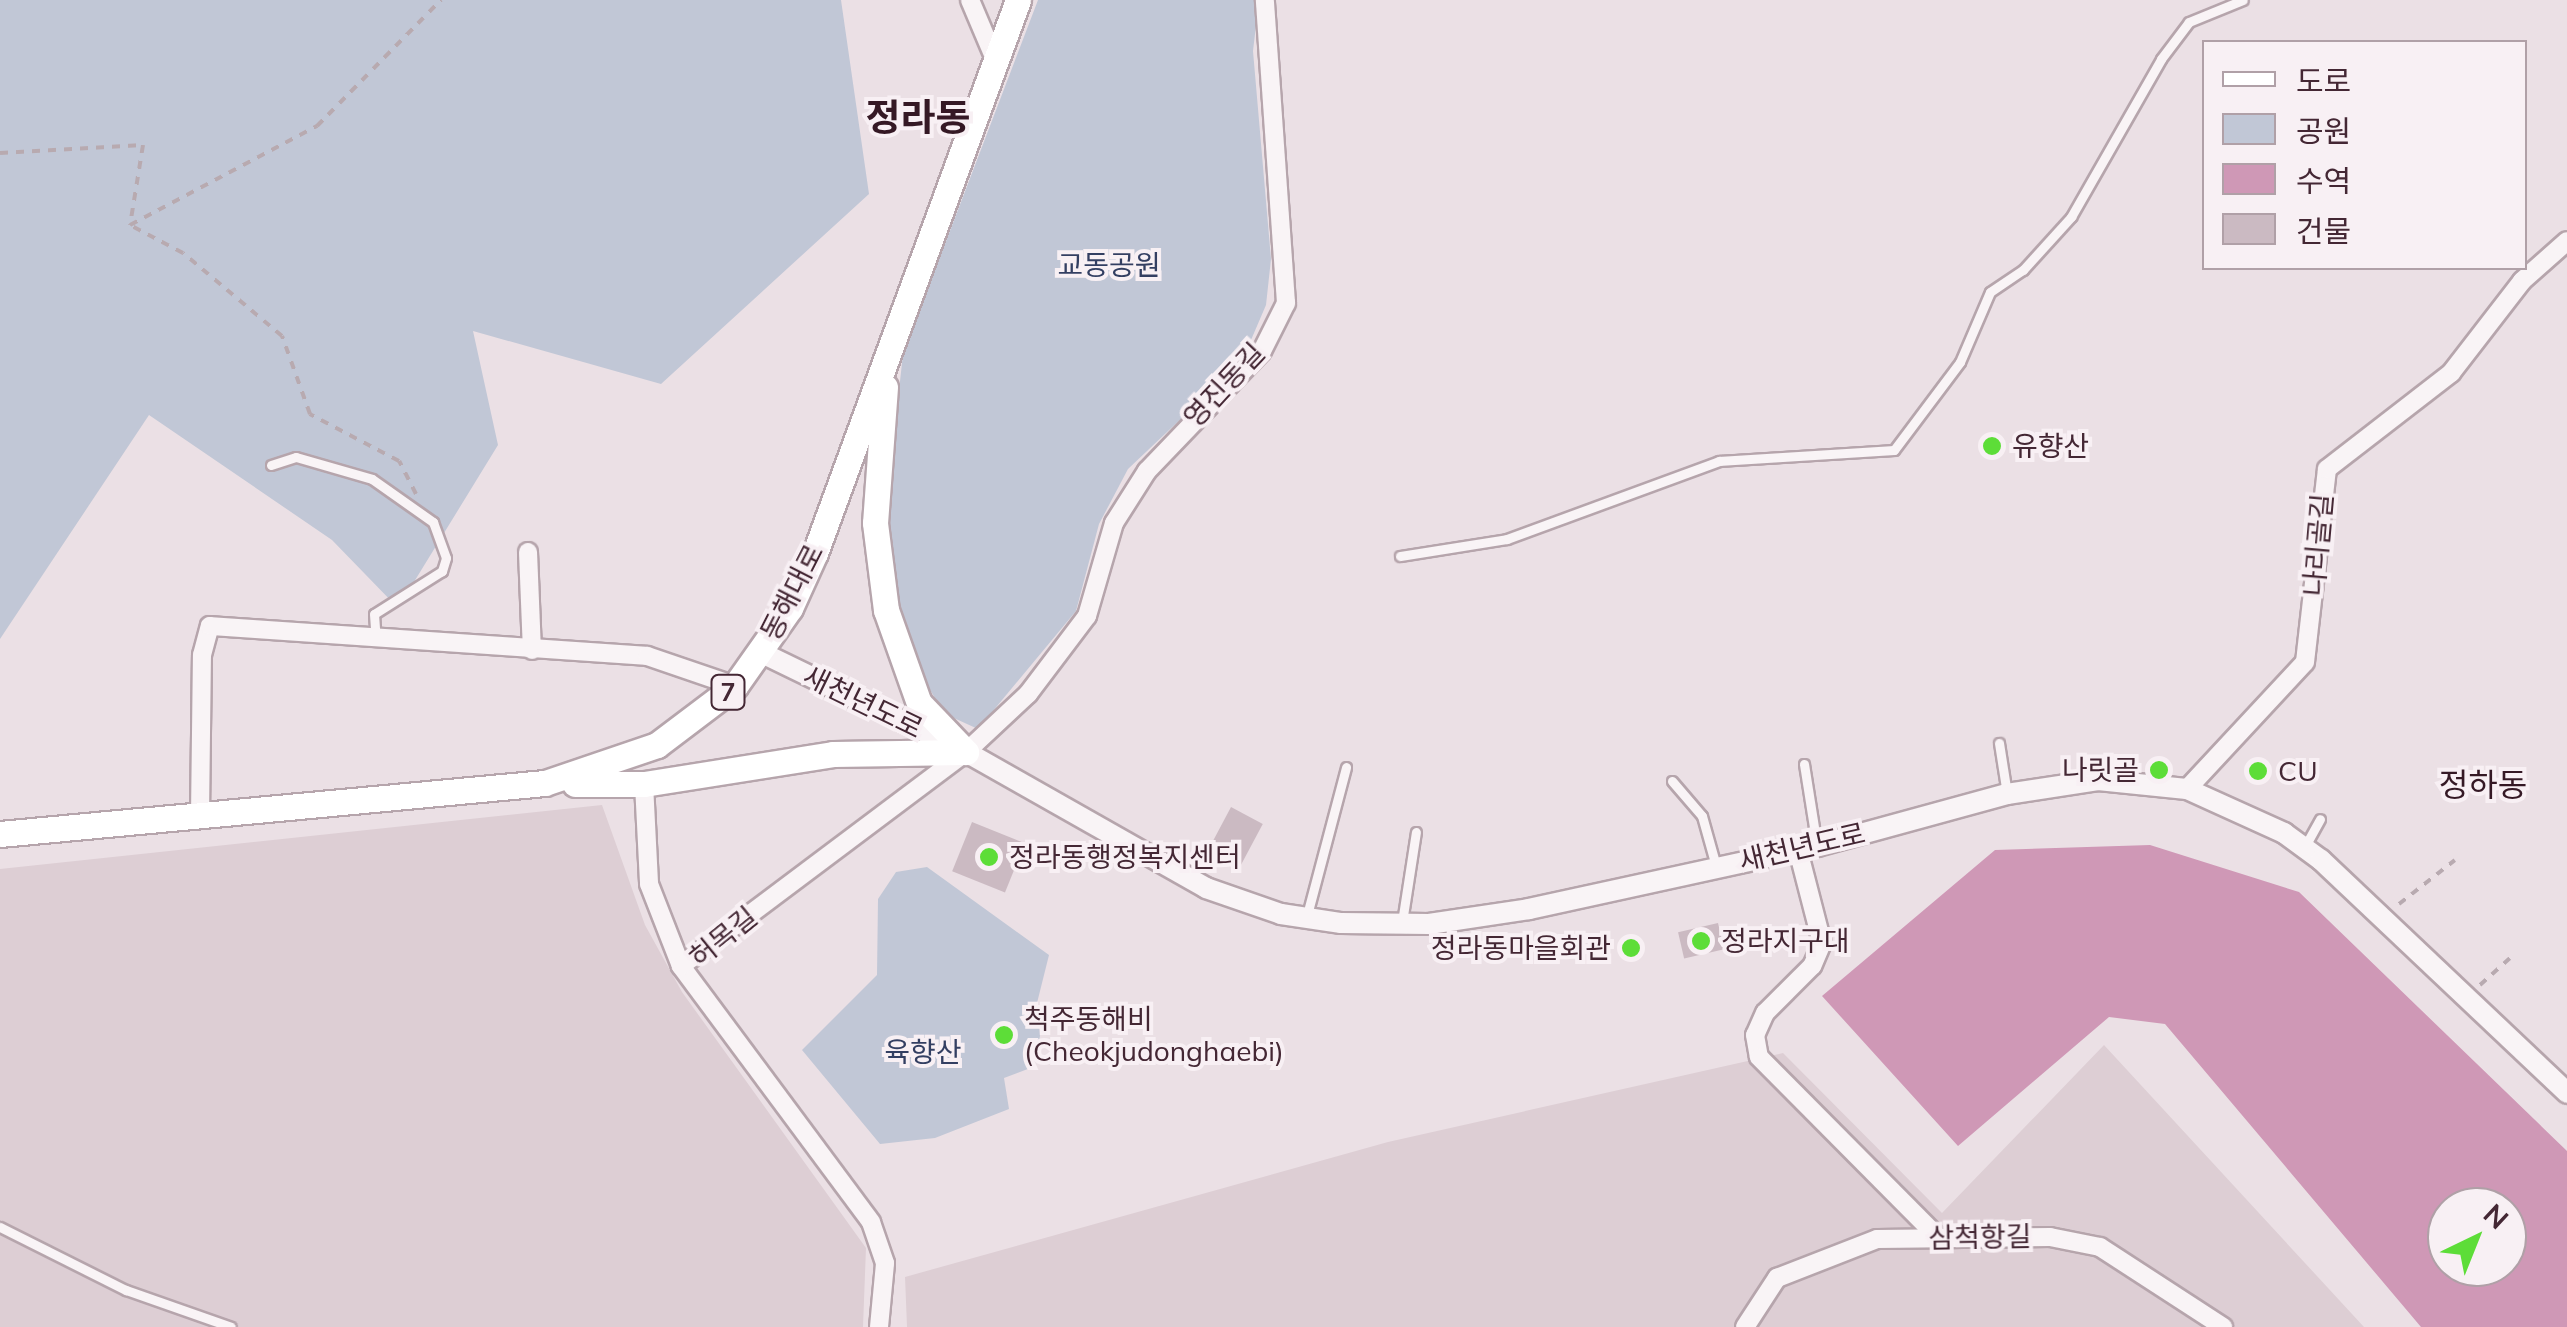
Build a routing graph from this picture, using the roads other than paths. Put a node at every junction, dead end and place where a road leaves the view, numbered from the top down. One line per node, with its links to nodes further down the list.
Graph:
1 (970, 0): 5 (street)
2 (1018, 0): 5 (main road, 동해대로 / 7)
3 (1264, 0): 16 (street, 영진동길)
4 (2243, 0): 10 (lane)
5 (997, 64): 7 (main road, 동해대로 / 7)
6 (2567, 241): 22 (street, 나리골길)
7 (891, 340): 13 (main road, 동해대로 / 7); 16 (main road)
8 (271, 465): 11 (lane)
9 (528, 552): 12 (street)
10 (1400, 556)
11 (376, 641): 12 (street); 24 (street)
12 (532, 650): 14 (street)
13 (760, 652): 14 (main road, 동해대로 / 7); 16 (street, 새천년도로)
14 (736, 686): 20 (main road, 동해대로 / 7)
15 (1999, 744): 23 (lane)
16 (966, 752): 21 (main road); 31 (street, 새천년도로); 33 (street, 허목길)
17 (1804, 764): 28 (lane)
18 (1346, 767): 31 (lane)
19 (1672, 781): 30 (lane)
20 (545, 783): 21 (main road); 24 (main road, 동해대로 / 7)
21 (644, 784): 33 (street)
22 (2187, 788): 23 (street, 새천년도로); 29 (street, 새천년도로)
23 (2008, 794): 28 (street, 새천년도로)
24 (200, 815): 27 (main road, 동해대로 / 7)
25 (2320, 818): 29 (lane)
26 (1416, 832): 32 (lane)
27 (0, 834)
28 (1808, 848): 30 (street, 새천년도로); 36 (street)
29 (2304, 848): 34 (street, 새천년도로)
30 (1716, 866): 32 (street, 새천년도로)
31 (1306, 918): 32 (street, 새천년도로)
32 (1401, 924)
33 (681, 966): 38 (street, 허목길)
34 (2567, 1094)
35 (0, 1227): 37 (lane)
36 (1939, 1238): 39 (street, 삼척항길); 40 (street, 삼척항길)
37 (231, 1327)
38 (880, 1327)
39 (1745, 1327)
40 (2224, 1327)

